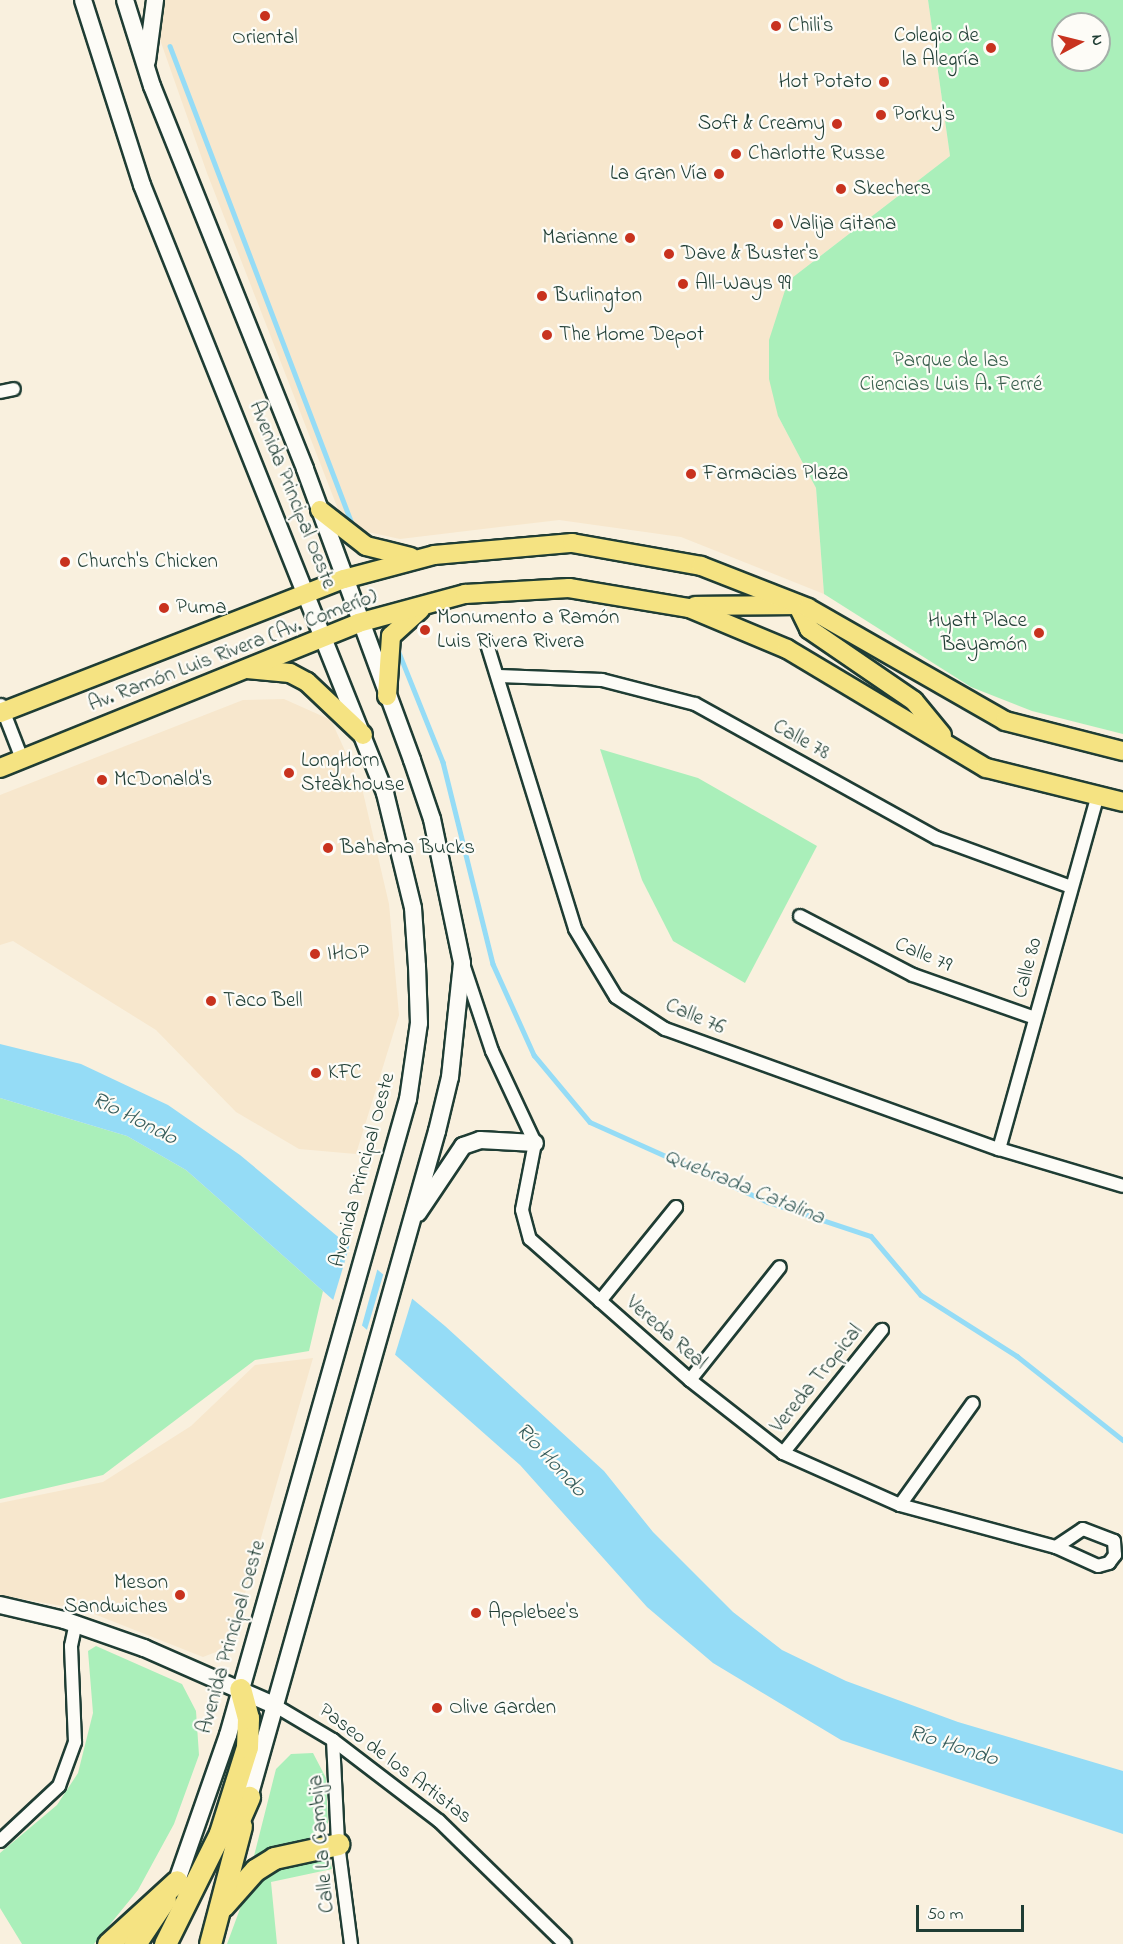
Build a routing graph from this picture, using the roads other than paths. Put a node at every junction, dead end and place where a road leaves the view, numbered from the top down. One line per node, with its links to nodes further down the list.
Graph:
1 (83, 0): 10 (main road, Avenida Principal Oeste)
2 (125, 0): 4 (main road, Avenida Principal Oeste)
3 (155, 0): 4 (main road)
4 (145, 64): 7 (main road, Avenida Principal Oeste)
5 (14, 389): 6 (street)
6 (0, 392)
7 (320, 510): 8 (main road); 9 (main road, Avenida Principal Oeste)
8 (424, 558): 9 (main road, Av. Ramón Luis Rivera (Av. Comerío)); 12 (main road, Av. Ramón Luis Rivera (Av. Comerío))
9 (344, 579): 10 (main road, Av. Ramón Luis Rivera (Av. Comerío)); 14 (main road, Avenida Principal Oeste)
10 (308, 594): 15 (main road, Avenida Principal Oeste); 20 (main road, Av. Ramón Luis Rivera (Av. Comerío))
11 (440, 600): 13 (main road, Av. Ramón Luis Rivera (Av. Comerío)); 14 (main road, Av. Ramón Luis Rivera (Av. Comerío)); 19 (main road)
12 (797, 604): 13 (main road); 22 (main road); 23 (main road, Av. Ramón Luis Rivera (Av. Comerío))
13 (678, 606): 22 (main road, Av. Ramón Luis Rivera (Av. Comerío))
14 (358, 623): 15 (main road, Av. Ramón Luis Rivera (Av. Comerío)); 19 (main road, Avenida Principal Oeste)
15 (324, 636): 17 (main road, Av. Ramón Luis Rivera (Av. Comerío)); 21 (main road, Avenida Principal Oeste)
16 (486, 641): 18 (street, Calle 76)
17 (236, 670): 21 (main road); 24 (main road, Av. Ramón Luis Rivera (Av. Comerío))
18 (499, 676): 28 (street, Calle 78); 33 (street, Calle 76)
19 (387, 696): 30 (main road, Avenida Principal Oeste)
20 (1, 710): 24 (street)
21 (363, 735): 47 (main road, Avenida Principal Oeste)
22 (957, 751): 26 (main road, Av. Ramón Luis Rivera (Av. Comerío))
23 (1123, 751)
24 (22, 759): 25 (main road, Av. Ramón Luis Rivera (Av. Comerío))
25 (0, 768)
26 (1097, 799): 27 (main road, Av. Ramón Luis Rivera (Av. Comerío)); 28 (street, Calle 80)
27 (1123, 802)
28 (1071, 887): 31 (street, Calle 80)
29 (801, 916): 31 (street, Calle 79)
30 (462, 963): 32 (street); 36 (main road, Avenida Principal Oeste)
31 (1035, 1018): 33 (street, Calle 80)
32 (535, 1143): 36 (main road); 38 (street, Vereda Real)
33 (999, 1149): 34 (street, Calle 76)
34 (1123, 1186)
35 (676, 1207): 38 (street)
36 (406, 1232): 48 (main road, Avenida Principal Oeste)
37 (780, 1267): 40 (street)
38 (600, 1301): 40 (street, Vereda Real)
39 (882, 1329): 42 (street, Vereda Tropical)
40 (690, 1380): 42 (street, Vereda Real)
41 (973, 1403): 43 (street)
42 (783, 1453): 43 (street, Vereda Real)
43 (900, 1505): 44 (street, Vereda Real)
44 (1056, 1547)
45 (0, 1605): 46 (main road, Paseo de los Artistas)
46 (76, 1623): 47 (main road, Paseo de los Artistas); 51 (street)
47 (240, 1689): 48 (main road, Paseo de los Artistas); 53 (main road, Avenida Principal Oeste); 57 (highway)
48 (274, 1705): 49 (street, Paseo de los Artistas); 50 (main road, Avenida Principal Oeste)
49 (333, 1740): 52 (street, Calle La Cambija); 60 (street, Paseo de los Artistas)
50 (249, 1797): 54 (highway); 57 (highway)
51 (0, 1841)
52 (338, 1844): 54 (highway); 59 (street, Calle La Cambija)
53 (177, 1881): 55 (highway); 56 (highway)
54 (219, 1911): 58 (highway)
55 (108, 1944)
56 (135, 1944)
57 (166, 1944)
58 (210, 1944)
59 (351, 1944)
60 (565, 1944)

